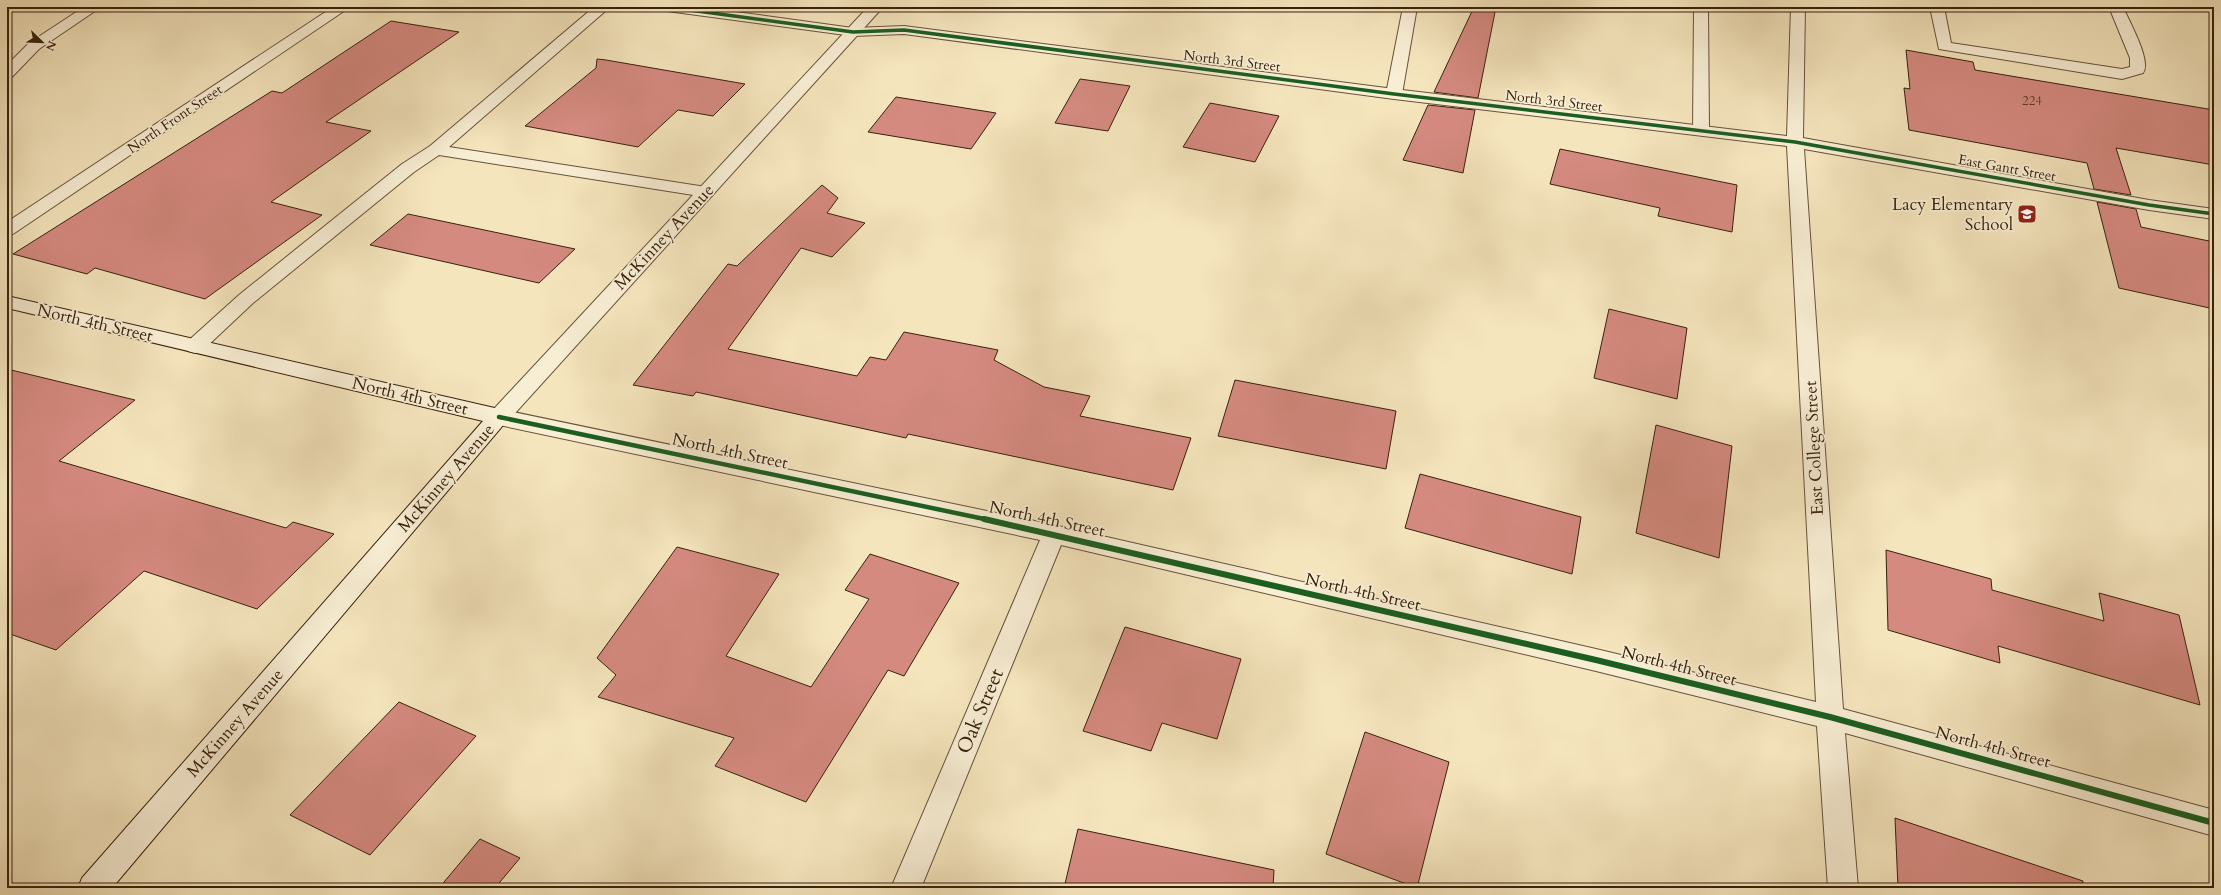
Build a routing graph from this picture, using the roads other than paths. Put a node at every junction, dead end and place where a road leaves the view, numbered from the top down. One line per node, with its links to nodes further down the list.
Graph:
1 (94, 7): 12 (street)
2 (344, 7): 19 (street, North Front Street)
3 (603, 7): 16 (street)
4 (667, 7): 11 (street, North 3rd Street)
5 (876, 7): 11 (street, McKinney Avenue)
6 (1410, 7): 13 (street)
7 (1701, 7): 14 (street)
8 (1798, 7): 15 (street, East College Street)
9 (1937, 7): 10 (street)
10 (2116, 7)
11 (854, 32): 13 (street, North 3rd Street); 17 (street, McKinney Avenue)
12 (7, 74)
13 (1394, 94): 14 (street, North 3rd Street)
14 (1701, 131): 15 (street, North 3rd Street)
15 (1795, 142): 18 (street, East Gantt Street); 24 (street, East College Street)
16 (436, 150): 17 (street); 21 (street)
17 (706, 192): 22 (street, McKinney Avenue)
18 (2214, 214)
19 (7, 230)
20 (7, 302): 21 (street, North 4th Street)
21 (195, 346): 22 (street, North 4th Street)
22 (499, 417): 23 (street, North 4th Street); 26 (street, McKinney Avenue)
23 (1054, 534): 24 (street, North 4th Street); 27 (street, Oak Street)
24 (1830, 717): 25 (street, North 4th Street); 28 (street, East College Street)
25 (2214, 823)
26 (93, 888)
27 (906, 888)
28 (1843, 888)

